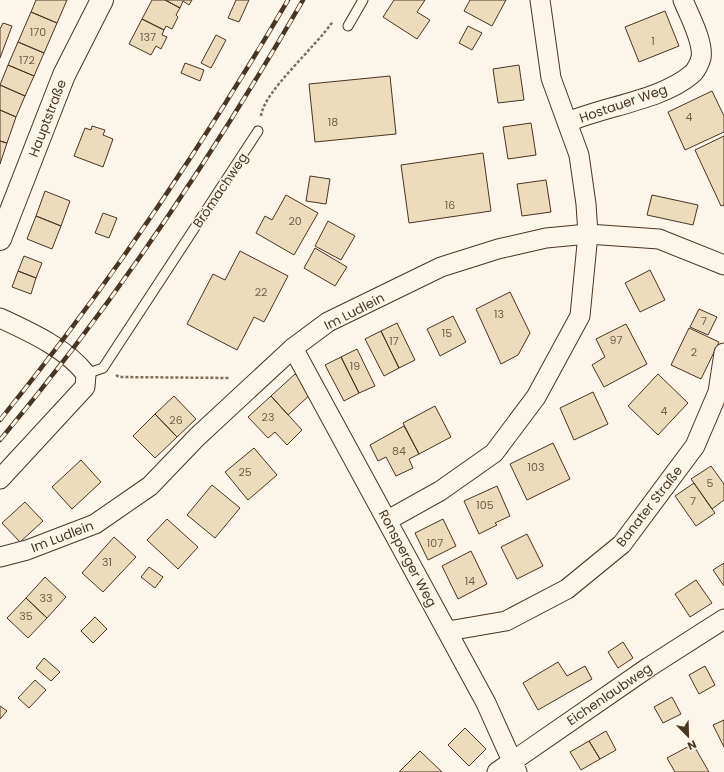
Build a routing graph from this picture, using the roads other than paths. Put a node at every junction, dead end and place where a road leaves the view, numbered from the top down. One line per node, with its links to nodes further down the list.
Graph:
1 (102, 0): 9 (street, Hauptstraße)
2 (363, 0): 5 (lane)
3 (540, 0): 6 (street)
4 (683, 0): 6 (street, Hostauer Weg)
5 (348, 26)
6 (568, 122): 8 (street)
7 (258, 131): 14 (lane, Brömachweg)
8 (588, 234): 10 (street, Im Ludlein); 12 (street, Im Ludlein); 16 (street)
9 (0, 239)
10 (724, 265)
11 (0, 318): 14 (street)
12 (293, 348): 16 (street, Ronsperger Weg); 17 (street, Im Ludlein)
13 (724, 353): 19 (street, Banater Straße)
14 (95, 371): 15 (street, Brömachweg)
15 (0, 479)
16 (388, 520): 19 (street, Ronsperger Weg)
17 (0, 558)
18 (724, 619): 20 (street, Eichenlaubweg)
19 (448, 631): 20 (street, Ronsperger Weg)
20 (508, 768)

